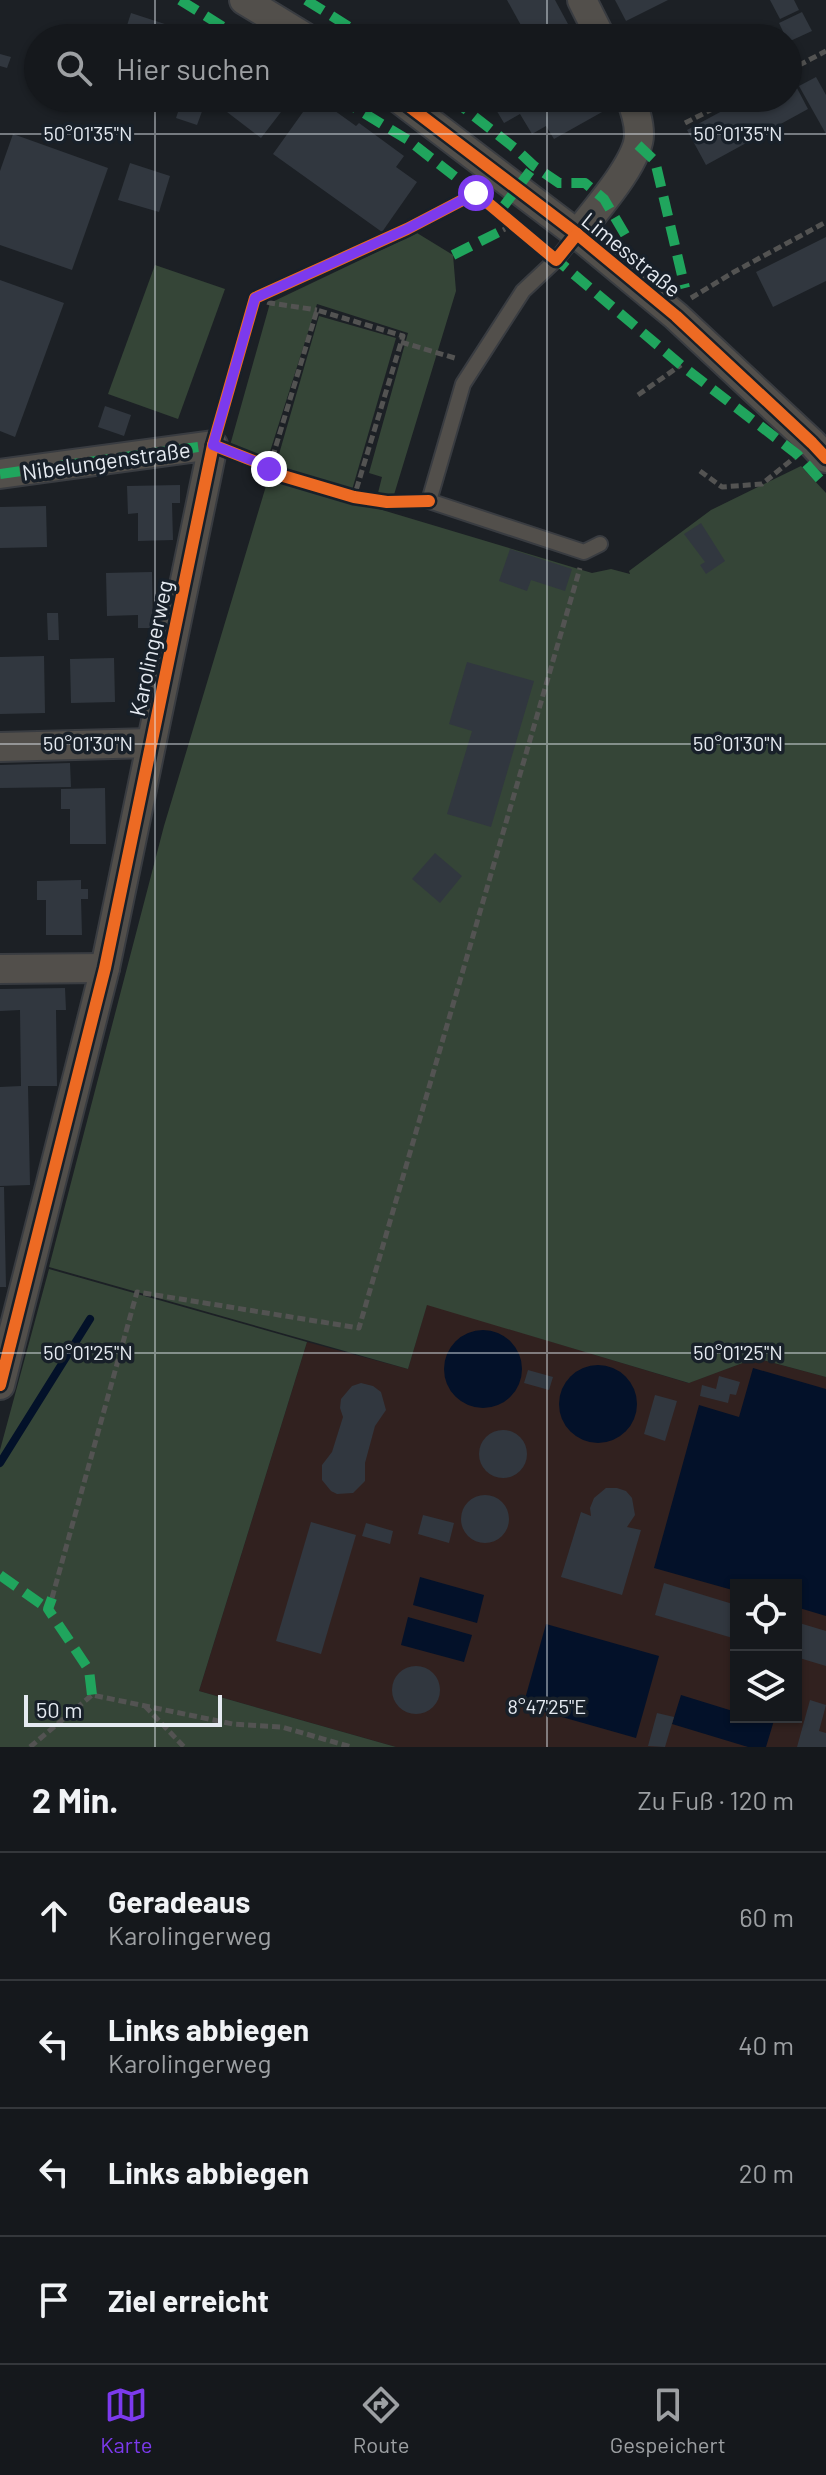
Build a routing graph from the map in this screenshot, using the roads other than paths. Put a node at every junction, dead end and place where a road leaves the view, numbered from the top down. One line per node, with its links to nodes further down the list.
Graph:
1 (244, 0): 3 (street)
2 (582, 0): 4 (street)
3 (283, 24)
4 (594, 24)
5 (416, 112): 7 (street, Limesstraße)
6 (634, 112): 7 (street)
7 (577, 234): 9 (street, Limesstraße); 11 (lane)
8 (213, 445): 10 (street, Nibelungenstraße); 12 (street, Karolingerweg)
9 (812, 457)
10 (0, 474)
11 (600, 544)
12 (151, 743): 13 (street); 14 (street, Karolingerweg)
13 (0, 747)
14 (105, 968): 15 (street); 16 (street, Karolingerweg)
15 (0, 969)
16 (0, 1385)

